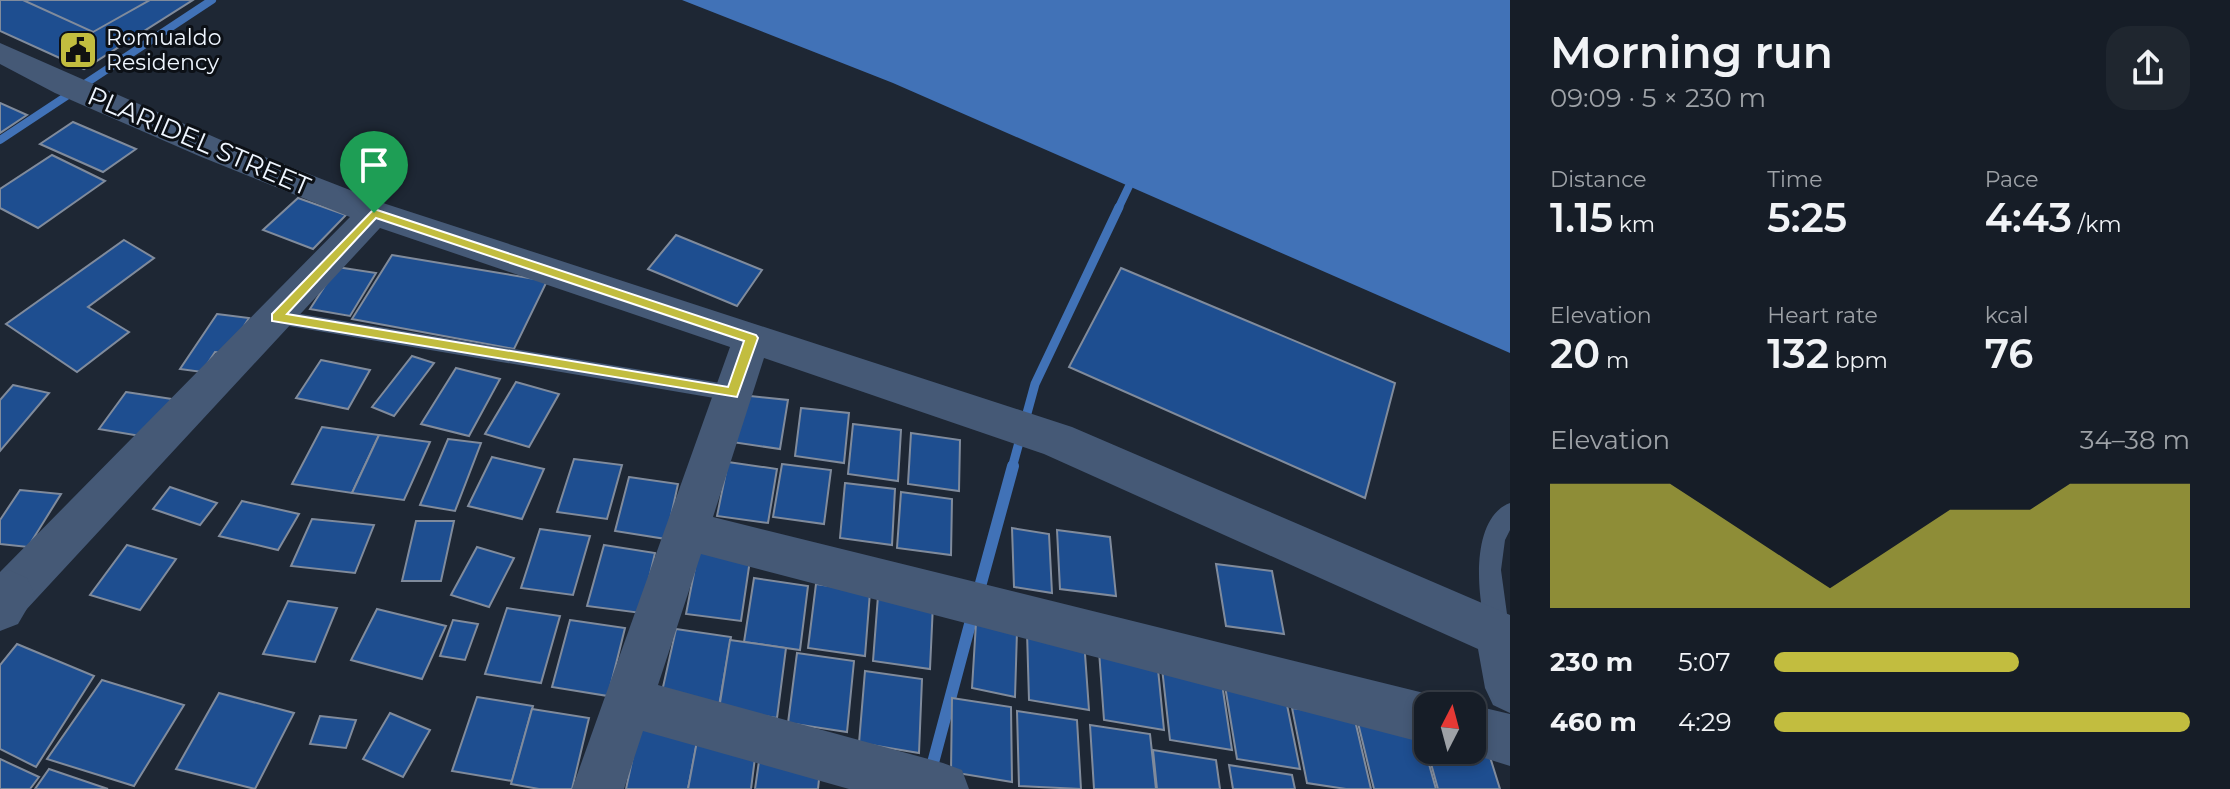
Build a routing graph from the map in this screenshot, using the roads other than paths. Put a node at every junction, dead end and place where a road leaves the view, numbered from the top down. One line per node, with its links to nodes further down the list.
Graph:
1 (0, 52): 2 (street, PLARIDEL STREET)
2 (374, 213): 3 (street); 4 (street, PLARIDEL STREET)
3 (277, 317): 5 (lane); 8 (street)
4 (752, 338): 5 (street); 9 (street, PLARIDEL STREET)
5 (732, 393): 7 (street)
6 (1510, 513): 9 (lane)
7 (685, 530): 11 (street); 12 (street)
8 (3, 598)
9 (1504, 636): 10 (street)
10 (1510, 688)
11 (627, 702): 15 (street); 16 (street)
12 (1414, 715)
13 (1486, 734): 14 (street)
14 (1510, 740)
15 (598, 789)
16 (943, 789)

